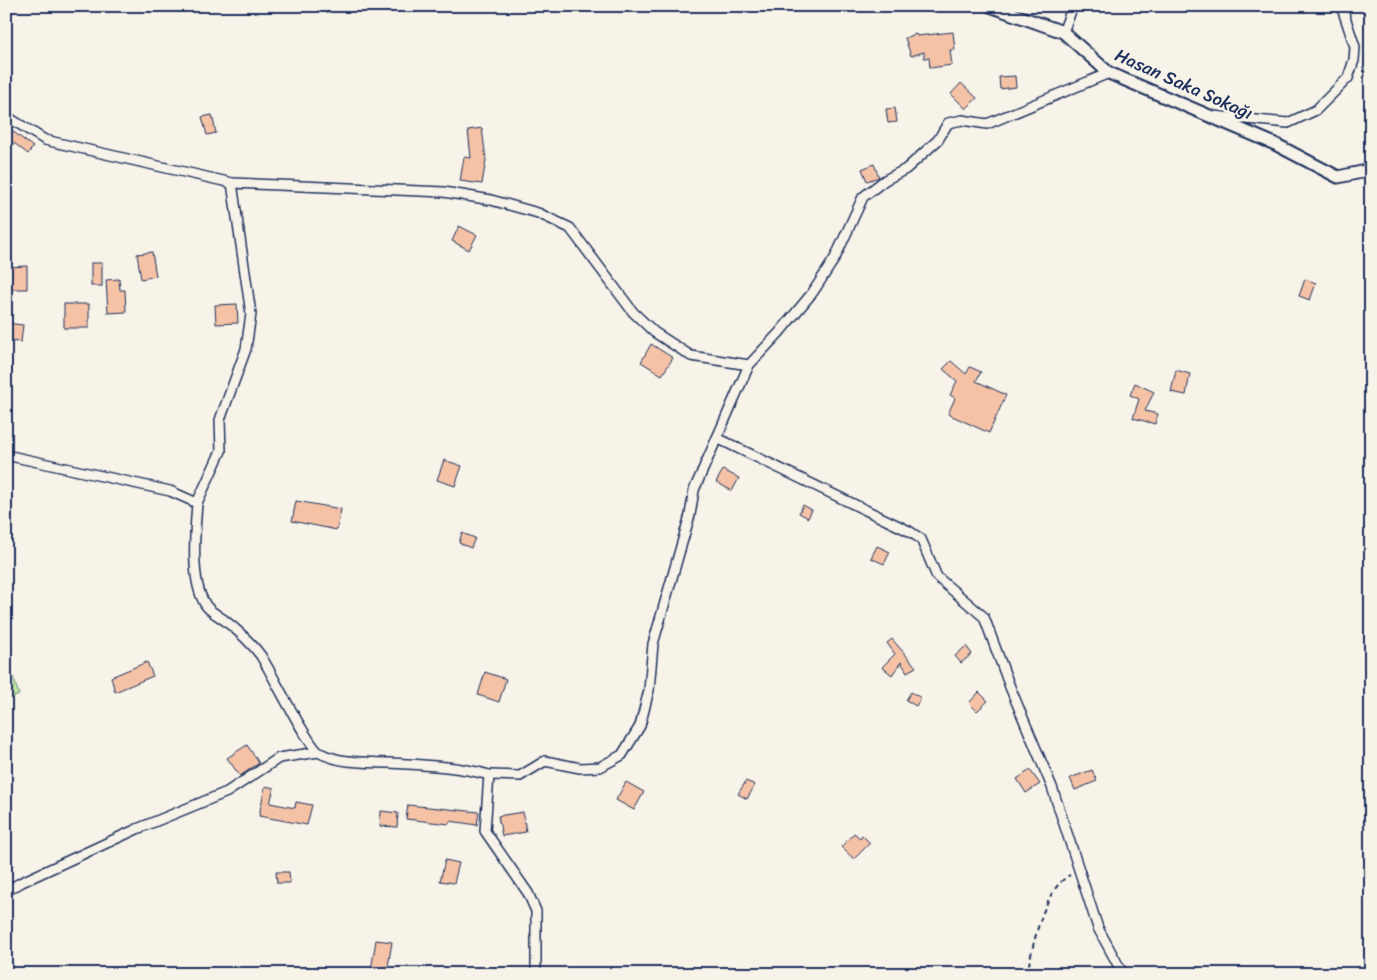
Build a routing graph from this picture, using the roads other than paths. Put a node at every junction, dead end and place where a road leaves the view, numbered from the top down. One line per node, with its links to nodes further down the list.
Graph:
1 (990, 6): 4 (street, Hasan Saka Sokağı)
2 (1073, 6): 4 (street)
3 (1346, 6): 6 (street)
4 (1063, 32): 5 (street, Hasan Saka Sokağı)
5 (1109, 73): 6 (street, Hasan Saka Sokağı); 10 (street)
6 (1208, 115): 8 (street, Hasan Saka Sokağı)
7 (6, 116): 9 (street)
8 (1371, 170)
9 (232, 183): 10 (street); 13 (street)
10 (749, 365): 11 (street)
11 (717, 438): 15 (street); 18 (street)
12 (6, 456): 13 (street)
13 (197, 503): 14 (street)
14 (318, 752): 15 (street); 16 (street)
15 (488, 775): 17 (street)
16 (6, 891)
17 (536, 974)
18 (1123, 974)

